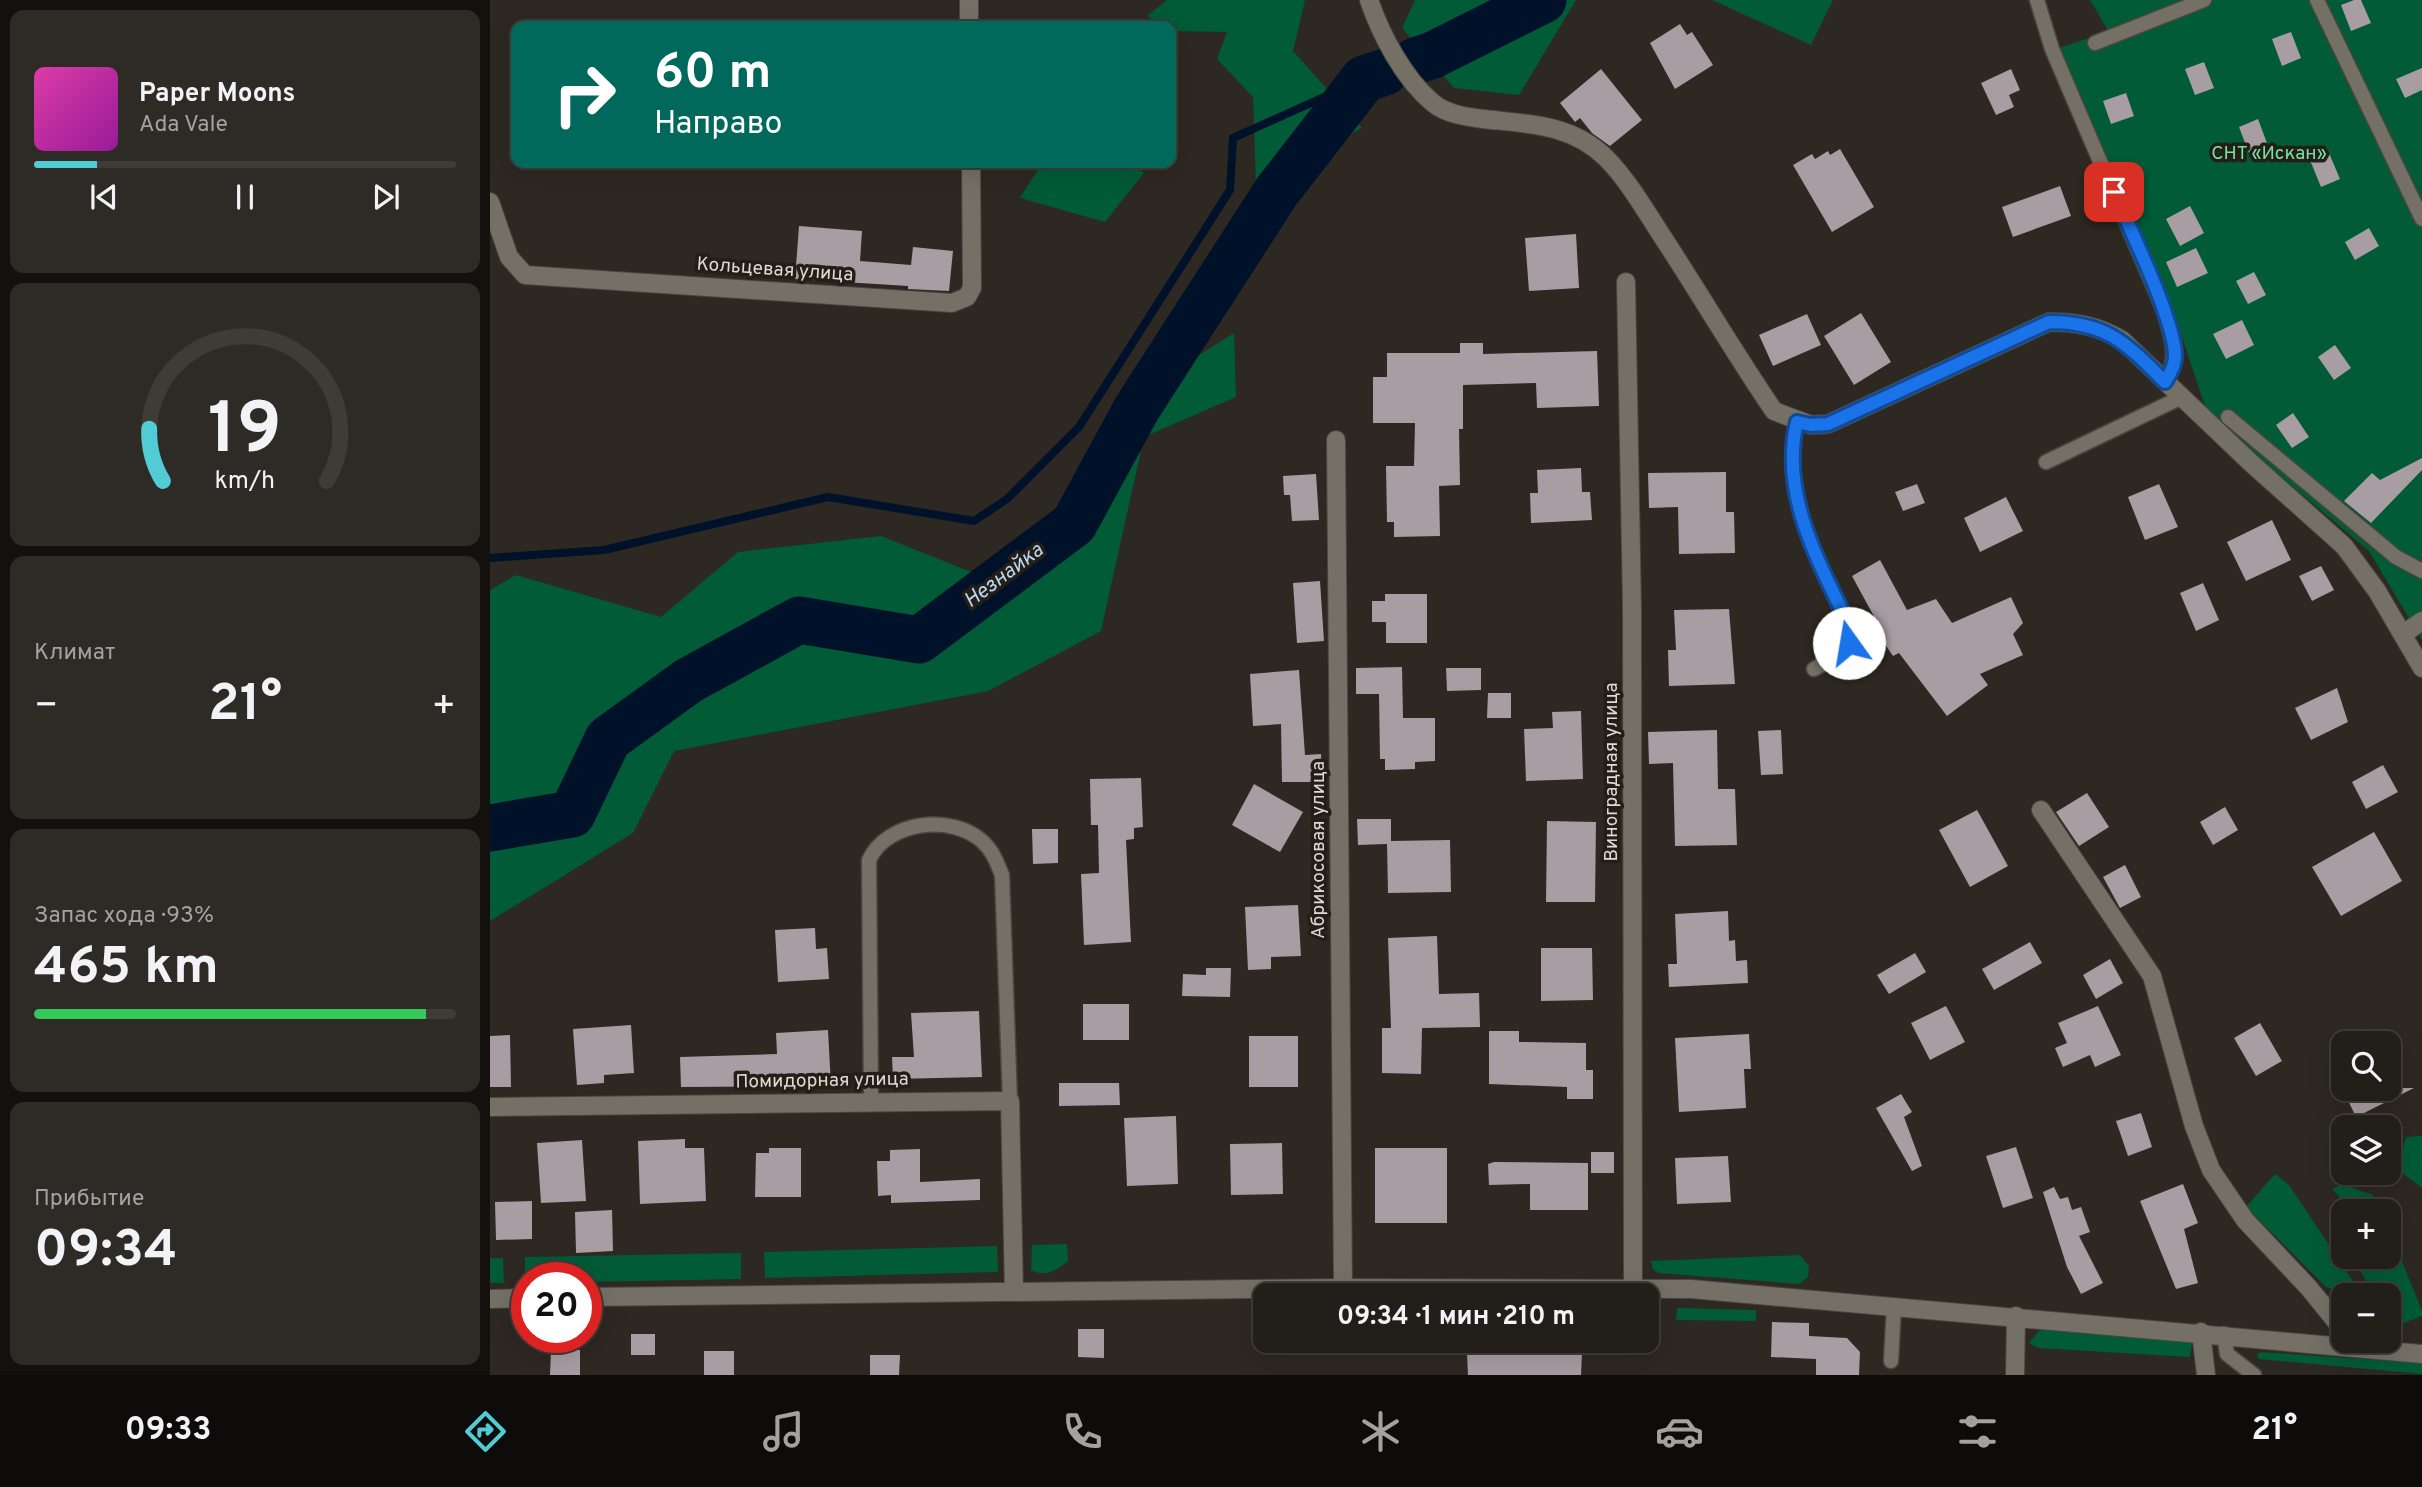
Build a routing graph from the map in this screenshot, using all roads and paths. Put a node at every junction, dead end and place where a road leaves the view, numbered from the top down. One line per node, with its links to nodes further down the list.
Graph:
1 (969, 0): 6 (street)
2 (1369, 0): 15 (street)
3 (2037, 0): 12 (lane)
4 (2204, 0): 7 (lane)
5 (2317, 0): 10 (lane)
6 (970, 21)
7 (2095, 43)
8 (971, 168): 9 (street, Кольцевая улица)
9 (490, 202)
10 (2422, 219)
11 (1626, 282): 27 (street, Виноградная улица)
12 (2165, 382): 13 (street); 15 (street)
13 (2182, 397): 17 (lane); 19 (street)
14 (2228, 417): 18 (lane)
15 (1797, 422): 21 (lane)
16 (1336, 440): 26 (street, Абрикосовая улица)
17 (2046, 462)
18 (2422, 571)
19 (2414, 627): 20 (street)
20 (2422, 668)
21 (1814, 669)
22 (2040, 810): 35 (street)
23 (871, 1101): 24 (street, Помидорная улица); 24 (lane); 25 (street, Помидорная улица)
24 (1010, 1101): 30 (street)
25 (490, 1107)
26 (1343, 1283)
27 (1633, 1283)
28 (1253, 1289): 30 (street)
29 (1659, 1289): 34 (street)
30 (1014, 1292): 31 (street)
31 (602, 1297)
32 (490, 1298): 33 (street)
33 (511, 1298)
34 (1895, 1306): 36 (street); 42 (lane)
35 (2331, 1315)
36 (2016, 1316): 37 (street); 43 (street)
37 (2201, 1332): 38 (street); 44 (street)
38 (2224, 1334): 39 (street); 45 (lane)
39 (2331, 1342)
40 (2401, 1351): 41 (street)
41 (2422, 1354)
42 (1891, 1361)
43 (2015, 1375)
44 (2206, 1375)
45 (2254, 1375)

